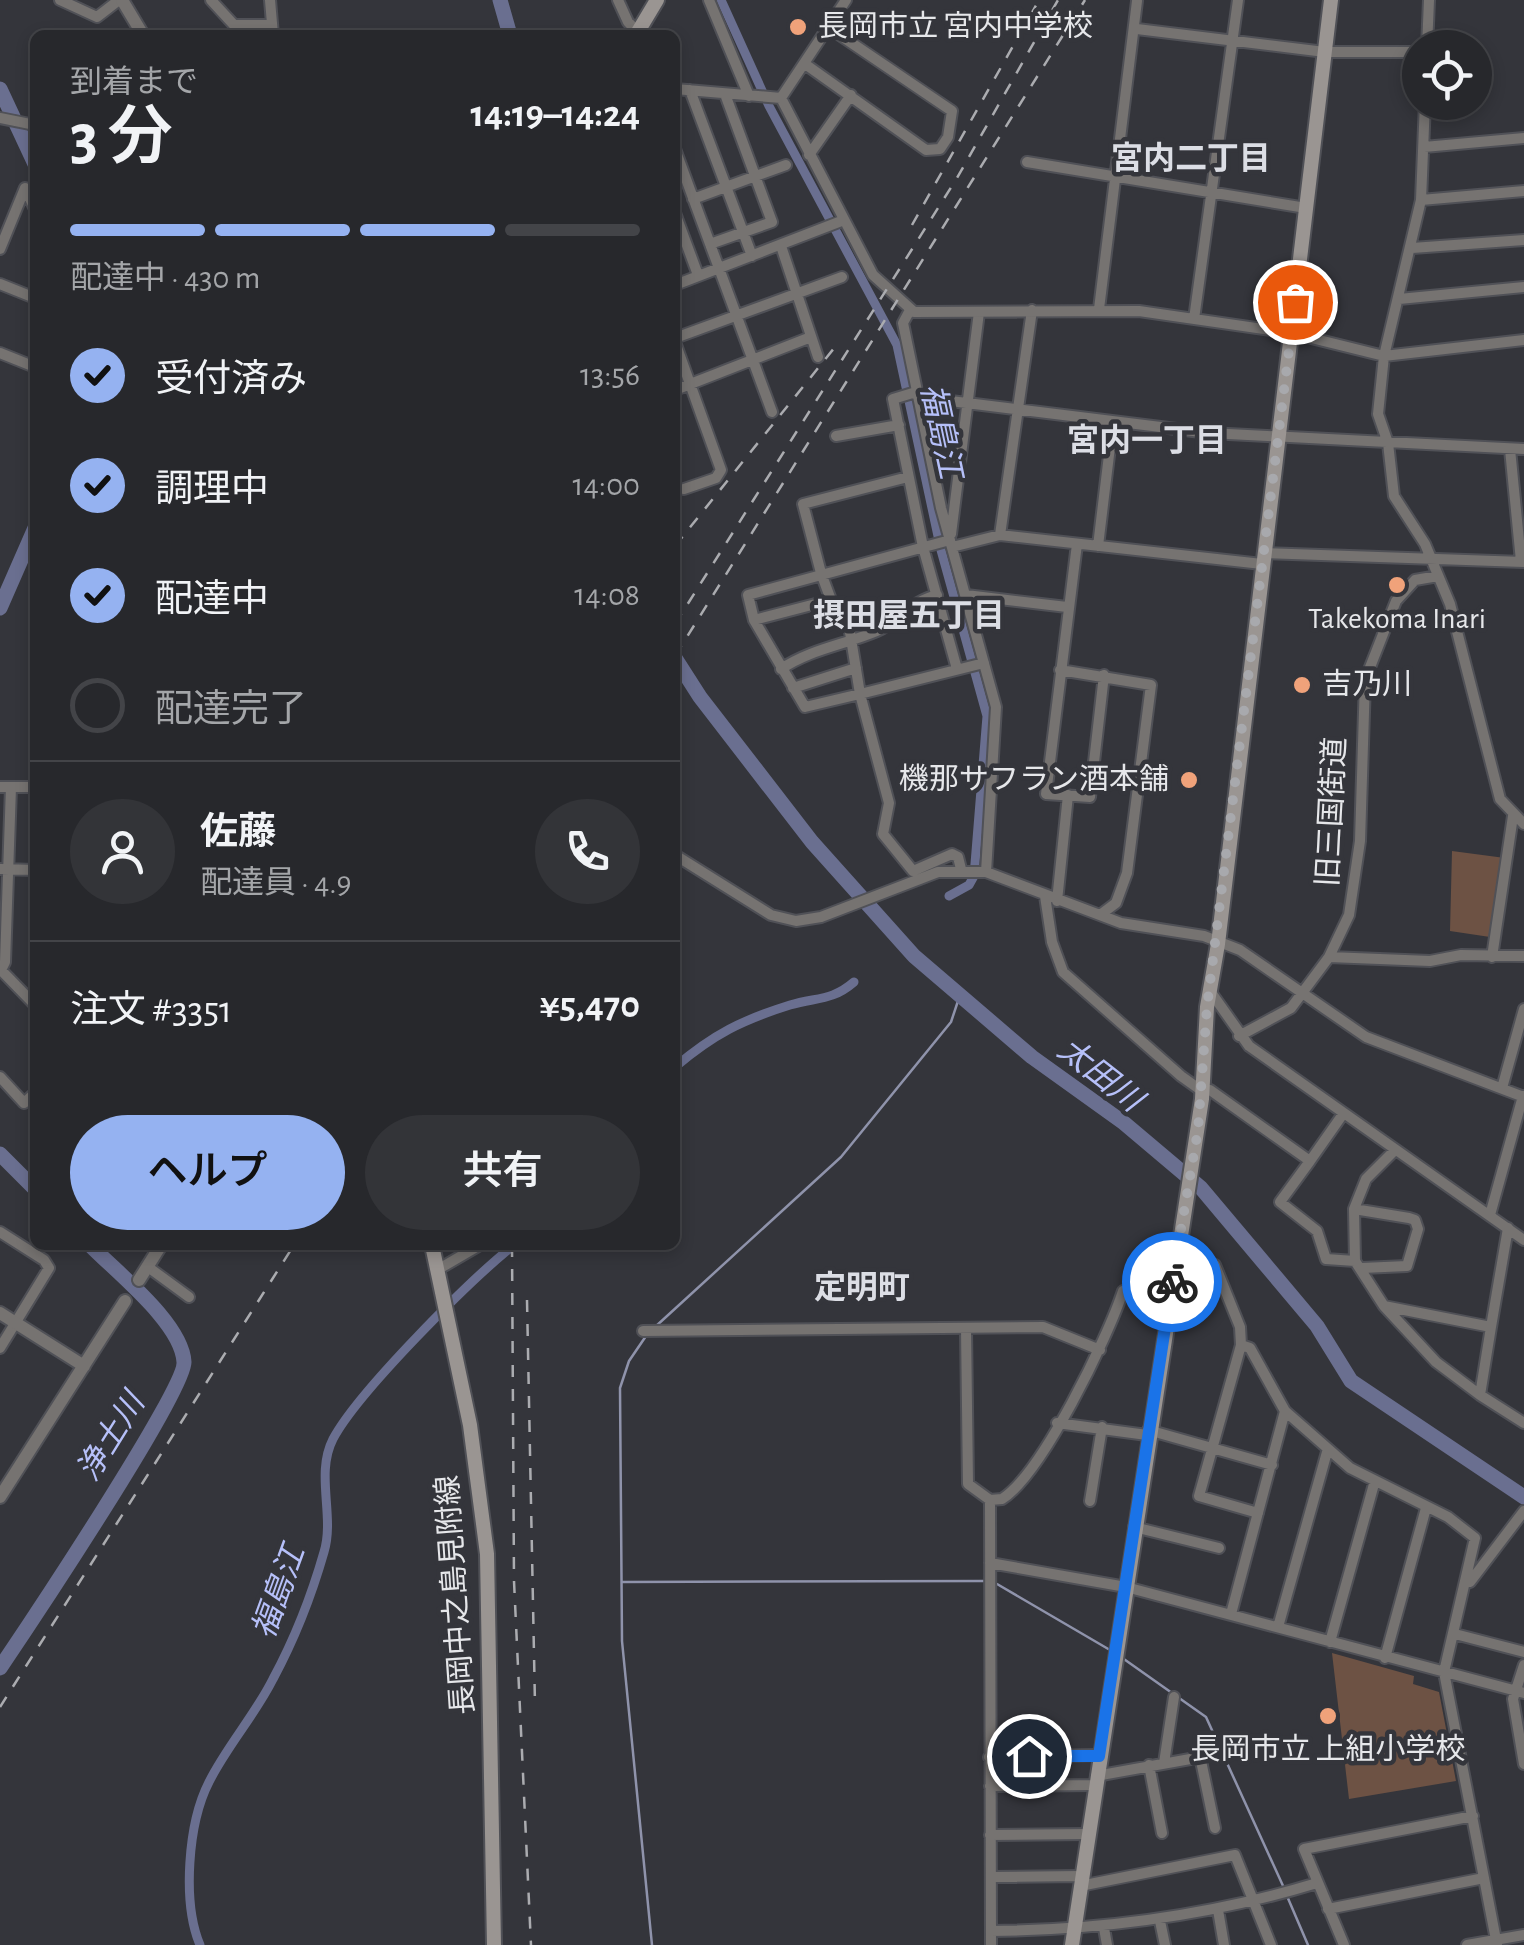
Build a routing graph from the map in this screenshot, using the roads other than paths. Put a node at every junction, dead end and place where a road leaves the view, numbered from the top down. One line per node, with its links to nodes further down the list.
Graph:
1 (60, 0): 2 (street)
2 (120, 0): 15 (street)
3 (211, 0): 16 (street)
4 (270, 0): 16 (street)
5 (618, 0): 17 (street)
6 (657, 0): 18 (main road)
7 (709, 0): 27 (street)
8 (846, 0): 13 (street)
9 (1137, 0): 14 (street)
10 (1238, 0): 20 (street)
11 (1331, 0): 21 (main road)
12 (1429, 0): 19 (street)
13 (828, 26): 23 (street); 28 (street)
14 (1137, 29): 20 (street); 39 (street)
15 (140, 30)
16 (273, 30)
17 (635, 30)
18 (639, 30)
19 (1428, 30)
20 (1232, 41): 21 (street); 43 (street)
21 (1324, 52): 22 (street); 47 (main road)
22 (1402, 52)
23 (805, 64): 28 (street); 29 (street)
24 (680, 89): 25 (street)
25 (690, 90): 26 (street); 41 (street)
26 (725, 94): 27 (street); 38 (street)
27 (752, 96): 29 (street)
28 (851, 96): 35 (street)
29 (777, 98): 35 (street)
30 (0, 118): 32 (street)
31 (1425, 120): 34 (street)
32 (30, 124)
33 (1524, 138): 34 (street)
34 (1424, 147): 46 (street)
35 (809, 155): 48 (street)
36 (1027, 162): 39 (street)
37 (786, 165): 38 (street)
38 (755, 177): 41 (street); 49 (street)
39 (1116, 178): 43 (street); 66 (street)
40 (680, 179): 45 (street)
41 (726, 188): 45 (street); 49 (street)
42 (1524, 190): 46 (street)
43 (1211, 192): 47 (street); 71 (street)
44 (30, 197): 55 (street)
45 (694, 200): 52 (street)
46 (1420, 200): 54 (street)
47 (1306, 208): 72 (main road)
48 (842, 221): 53 (street); 67 (street)
49 (744, 232): 52 (street); 56 (street)
50 (680, 235): 58 (street)
51 (1524, 240): 54 (street)
52 (710, 244): 57 (street)
53 (781, 246): 56 (street); 63 (street)
54 (1412, 248): 65 (street)
55 (0, 249)
56 (752, 256): 57 (street)
57 (719, 268): 58 (street); 70 (street)
58 (698, 276): 60 (street)
59 (842, 276): 63 (street)
60 (680, 283)
61 (0, 284): 64 (street)
62 (1524, 288): 65 (street)
63 (797, 294): 70 (street); 73 (street)
64 (30, 296)
65 (1399, 299): 78 (street)
66 (1100, 309): 68 (street); 71 (street)
67 (910, 310): 69 (street); 84 (street)
68 (1032, 310): 69 (street); 86 (street)
69 (979, 312): 85 (street)
70 (737, 316): 74 (street); 80 (street)
71 (1194, 319): 72 (street)
72 (1291, 333): 78 (street); 91 (main road)
73 (811, 337): 79 (street); 80 (street)
74 (680, 338)
75 (1524, 340): 78 (street)
76 (0, 353): 81 (street)
77 (680, 354): 82 (street)
78 (1384, 356): 92 (street)
79 (818, 357)
80 (752, 358): 82 (street); 87 (street)
81 (30, 365)
82 (690, 383): 83 (street); 96 (street)
83 (680, 388)
84 (916, 394): 85 (street); 89 (street); 98 (street)
85 (966, 404): 86 (street); 98 (street)
86 (1016, 410): 88 (street); 97 (street)
87 (772, 412)
88 (1113, 422): 91 (street); 101 (street)
89 (899, 425): 90 (street); 95 (street)
90 (836, 436)
91 (1278, 437): 92 (street); 103 (main road)
92 (1388, 444): 93 (street); 102 (street)
93 (1510, 449): 94 (street); 104 (street)
94 (1524, 449)
95 (908, 476): 100 (street); 105 (street)
96 (684, 489)
97 (1000, 535): 98 (street); 99 (street)
98 (950, 542): 100 (street); 108 (street)
99 (1077, 544): 101 (street); 110 (street)
100 (926, 546): 105 (street); 107 (street)
101 (1098, 546): 103 (street)
102 (1429, 557): 103 (street); 104 (street); 106 (street)
103 (1263, 558): 134 (main road)
104 (1522, 562)
105 (821, 574): 109 (street); 111 (street)
106 (1438, 576): 124 (street); 136 (street, 旧三国街道)
107 (937, 595): 112 (street); 116 (street)
108 (966, 595): 110 (street); 113 (street)
109 (831, 600): 111 (street); 112 (street)
110 (1067, 607): 117 (street)
111 (754, 620): 114 (street)
112 (852, 639): 114 (street); 115 (street)
113 (982, 663): 116 (street); 130 (street)
114 (781, 668): 119 (street)
115 (856, 668): 119 (street); 120 (street)
116 (962, 668): 120 (street)
117 (1060, 670): 118 (street); 123 (street)
118 (1104, 675): 123 (street); 133 (street)
119 (794, 688): 120 (street)
120 (860, 694): 128 (street)
121 (5, 787): 122 (street); 127 (street)
122 (30, 788)
123 (1068, 795): 132 (street)
124 (1513, 816): 125 (street); 137 (street)
125 (1524, 824)
126 (680, 858): 128 (street)
127 (3, 869): 129 (street); 138 (street)
128 (964, 869): 130 (street)
129 (30, 870)
130 (984, 871): 131 (street)
131 (1045, 896): 132 (street); 146 (street)
132 (1057, 900): 133 (street)
133 (1099, 915): 134 (street)
134 (1218, 944): 139 (main road); 140 (street)
135 (1524, 956): 137 (street)
136 (1329, 957): 137 (street); 140 (street, 旧三国街道)
137 (1492, 957)
138 (0, 969): 141 (street)
139 (1209, 989): 143 (street); 146 (main road)
140 (1304, 992): 143 (street, 旧三国街道); 145 (street)
141 (30, 1000)
142 (1524, 1009): 145 (street)
143 (1239, 1036): 149 (street)
144 (0, 1077): 148 (street)
145 (1502, 1088): 147 (street)
146 (1202, 1091): 151 (street); 167 (main road)
147 (1523, 1096): 153 (street)
148 (30, 1098)
149 (1344, 1114): 150 (street); 151 (street)
150 (1395, 1150): 152 (street); 153 (street)
151 (1310, 1161): 161 (street)
152 (1354, 1209): 161 (street); 161 (street)
153 (1490, 1215): 154 (street)
154 (1508, 1228): 156 (street); 171 (street)
155 (0, 1232): 170 (street)
156 (1524, 1240)
157 (158, 1250): 162 (street)
158 (433, 1250): 163 (main road, 長岡中之島見附線)
159 (473, 1250): 163 (street)
160 (1215, 1264): 174 (street)
161 (1359, 1264): 168 (street)
162 (148, 1267): 164 (street); 165 (street)
163 (439, 1276): 236 (main road, 長岡中之島見附線)
164 (139, 1280): 166 (street)
165 (188, 1296)
166 (125, 1301): 177 (street)
167 (1168, 1302): 176 (street); 183 (main road)
168 (1384, 1306): 171 (street); 178 (street)
169 (0, 1313): 170 (street)
170 (16, 1323): 175 (street); 177 (street)
171 (1490, 1327): 178 (street)
172 (966, 1328): 173 (street); 176 (street); 189 (street)
173 (643, 1331)
174 (1241, 1346): 179 (street); 184 (street)
175 (0, 1348)
176 (1100, 1350): 180 (street)
177 (84, 1366): 188 (street)
178 (1480, 1395): 181 (street)
179 (1285, 1411): 185 (street); 186 (street)
180 (1057, 1423): 182 (street); 189 (street)
181 (1524, 1423)
182 (1102, 1427): 183 (street); 190 (street)
183 (1147, 1432): 184 (street); 194 (main road)
184 (1212, 1449): 186 (street); 193 (street)
185 (1327, 1452): 187 (street); 200 (street)
186 (1272, 1465): 193 (street)
187 (1374, 1484): 191 (street); 202 (street)
188 (0, 1497)
189 (990, 1500): 196 (street)
190 (1090, 1502)
191 (1426, 1508): 198 (street); 204 (street)
192 (1524, 1511): 198 (street)
193 (1258, 1513): 199 (street)
194 (1134, 1528): 195 (street); 197 (main road)
195 (1220, 1548)
196 (990, 1564): 197 (street); 210 (street)
197 (1126, 1587): 199 (street); 211 (main road)
198 (1466, 1587): 201 (street)
199 (1231, 1614): 200 (street)
200 (1278, 1627): 202 (street)
201 (1455, 1634): 203 (street); 206 (street)
202 (1330, 1642): 204 (street)
203 (1524, 1652)
204 (1385, 1658): 206 (street)
205 (1524, 1666): 207 (street)
206 (1444, 1672): 207 (street); 218 (street)
207 (1519, 1692): 214 (street)
208 (1174, 1697): 213 (street)
209 (1218, 1754): 212 (street)
210 (989, 1756): 211 (street); 217 (street)
211 (1099, 1756): 216 (main road)
212 (1200, 1756): 213 (street); 219 (street)
213 (1164, 1762): 215 (street)
214 (1524, 1764)
215 (1149, 1765): 216 (street); 221 (street)
216 (1095, 1780): 217 (street); 220 (main road)
217 (990, 1786): 222 (street)
218 (1473, 1816): 224 (street); 226 (street)
219 (1215, 1828)
220 (1087, 1834): 222 (street); 225 (main road)
221 (1162, 1834)
222 (990, 1835): 223 (street)
223 (991, 1877): 225 (street); 232 (street)
224 (1484, 1878): 228 (street); 235 (street)
225 (1081, 1881): 227 (street); 234 (main road)
226 (1317, 1883): 227 (street); 228 (street)
227 (1254, 1902): 229 (street); 241 (street)
228 (1328, 1908): 242 (street)
229 (1218, 1910): 230 (street); 240 (street)
230 (1160, 1921): 231 (street); 239 (street)
231 (1104, 1928): 234 (street); 238 (street)
232 (991, 1931): 234 (street); 237 (street)
233 (1524, 1935): 235 (street)
234 (1072, 1938)
235 (1496, 1942): 243 (street)
236 (494, 1945)
237 (991, 1945)
238 (1107, 1945)
239 (1165, 1945)
240 (1224, 1945)
241 (1271, 1945)
242 (1344, 1945)
243 (1468, 1945)

